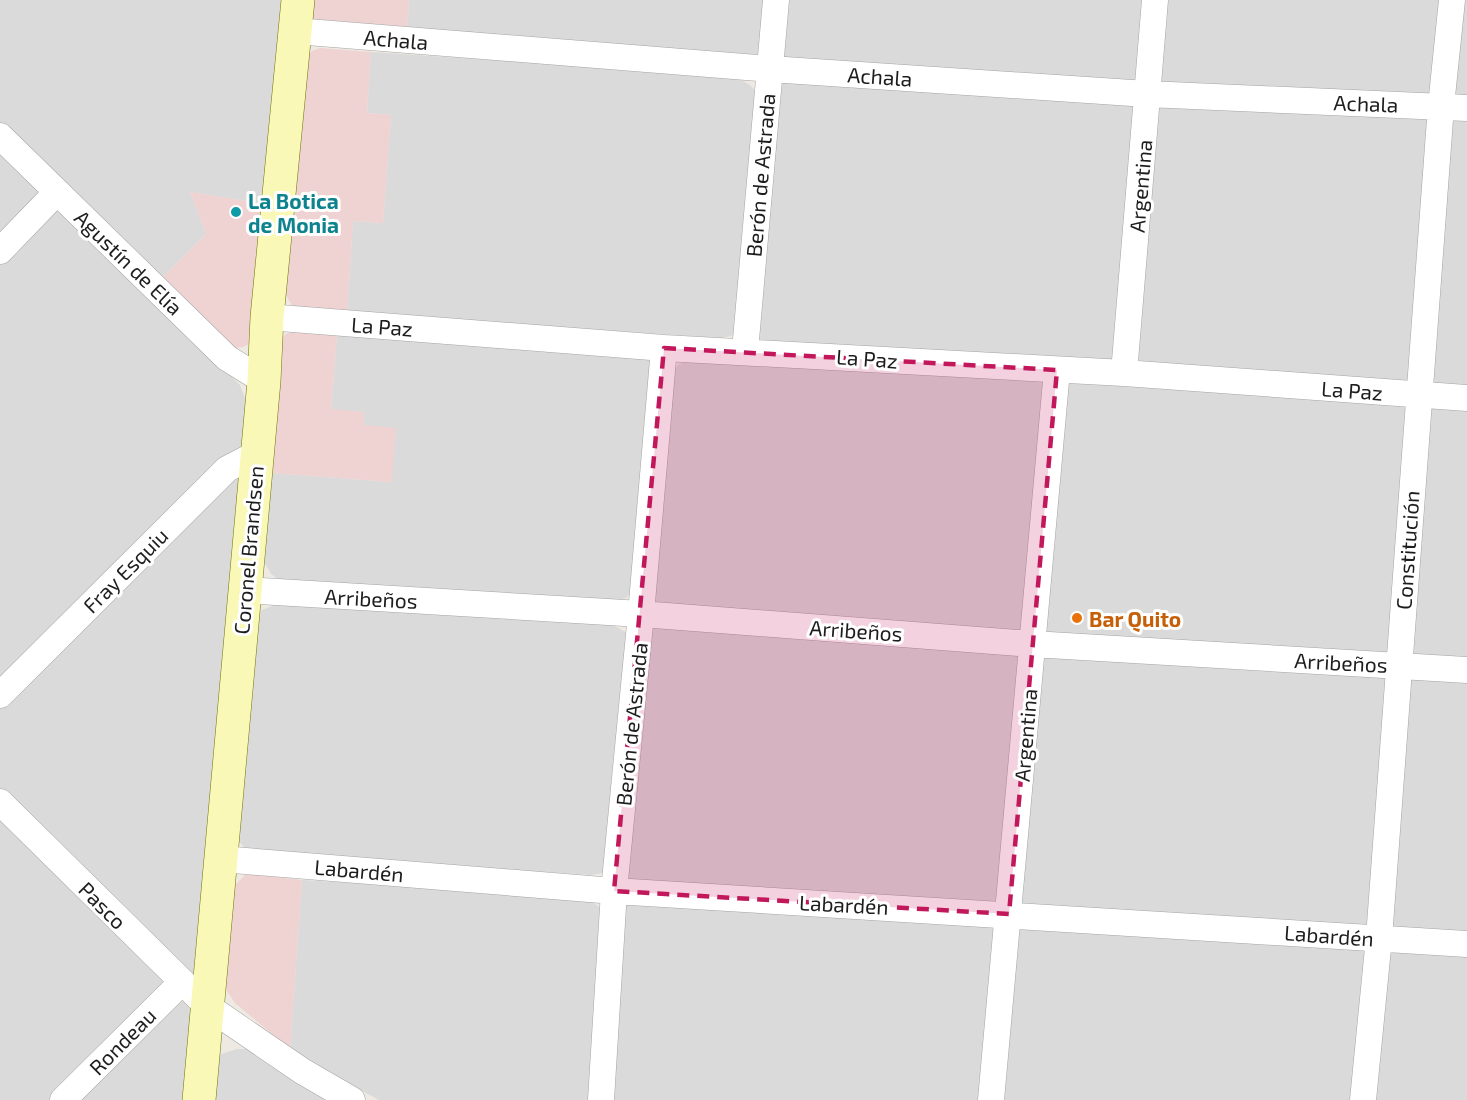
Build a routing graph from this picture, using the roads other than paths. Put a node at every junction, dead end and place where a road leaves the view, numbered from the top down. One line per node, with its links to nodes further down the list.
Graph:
1 (776, 0): 5 (street, Berón de Astrada)
2 (1155, 0): 6 (street, Argentina)
3 (1452, 0): 7 (street, Constitución)
4 (296, 16): 5 (street, Achala); 12 (street, Coronel Brandsen)
5 (770, 69): 6 (street, Achala); 14 (street, Berón de Astrada)
6 (1148, 94): 7 (street, Achala); 16 (street, Argentina)
7 (1442, 106): 8 (street, Achala); 18 (street, Constitución)
8 (1467, 108)
9 (0, 136): 10 (street, Agustín de Elía)
10 (57, 192): 11 (street); 17 (street, Agustín de Elía)
11 (0, 251)
12 (267, 317): 13 (street, La Paz); 17 (street, Coronel Brandsen)
13 (664, 348): 14 (street, La Paz); 22 (street, Berón de Astrada)
14 (745, 351): 15 (street, La Paz)
15 (1057, 370): 16 (street, La Paz); 23 (street, Argentina)
16 (1124, 373): 18 (street, La Paz)
17 (264, 381): 20 (street, Coronel Brandsen)
18 (1420, 395): 19 (street, La Paz); 24 (street, Constitución)
19 (1467, 398)
20 (256, 454): 21 (street, Coronel Brandsen); 26 (street, Fray Esquiu)
21 (244, 590): 22 (street, Arribeños); 28 (street, Coronel Brandsen)
22 (641, 614): 23 (street, Arribeños); 29 (street, Berón de Astrada)
23 (1032, 644): 24 (street, Arribeños); 30 (street, Argentina)
24 (1398, 665): 25 (street, Arribeños); 31 (street, Constitución)
25 (1467, 670)
26 (0, 695)
27 (0, 802): 33 (street, Pasco)
28 (221, 859): 29 (street, Labardén); 34 (street, Coronel Brandsen)
29 (614, 891): 30 (street, Labardén); 38 (street, Berón de Astrada)
30 (1009, 914): 31 (street, Labardén); 39 (street, Argentina)
31 (1379, 938): 32 (street, Labardén); 40 (street, Constitución)
32 (1467, 944)
33 (182, 982): 34 (street, Pasco); 35 (street, Rondeau)
34 (207, 1006): 36 (street, Coronel Brandsen); 37 (street, Pasco)
35 (63, 1100)
36 (199, 1100)
37 (352, 1100)
38 (601, 1100)
39 (991, 1100)
40 (1363, 1100)

